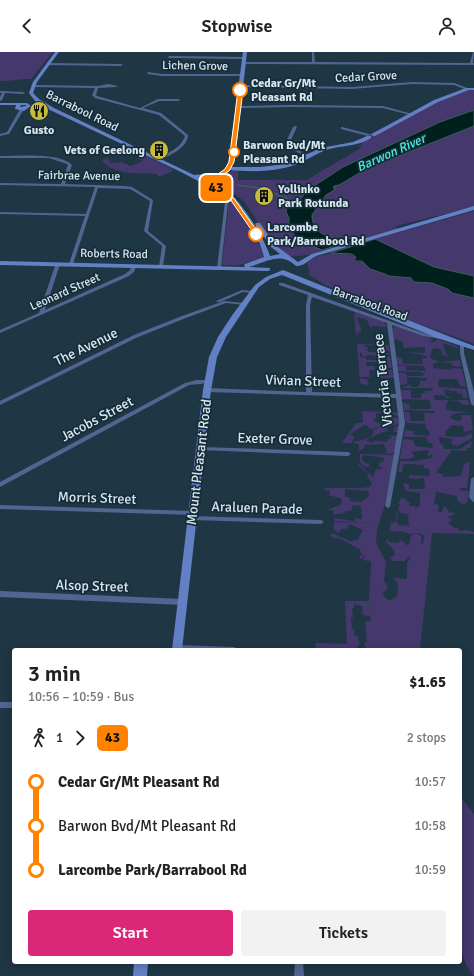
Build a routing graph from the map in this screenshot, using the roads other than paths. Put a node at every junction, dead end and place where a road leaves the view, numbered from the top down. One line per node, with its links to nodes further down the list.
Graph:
1 (58, 52): 8 (street, Barrabool Road)
2 (245, 52): 6 (street)
3 (313, 52): 7 (street)
4 (474, 52): 9 (street)
5 (169, 57): 6 (street)
6 (244, 60): 7 (street); 12 (street)
7 (314, 63): 9 (street)
8 (49, 64): 10 (street); 13 (street, Barrabool Road)
9 (473, 64)
10 (121, 65)
11 (148, 73): 12 (street, Lichen Grove)
12 (242, 76): 14 (street)
13 (33, 86): 19 (street, Barrabool Road); 27 (street)
14 (241, 86): 16 (street, Cedar Grove); 25 (street)
15 (474, 88): 16 (street)
16 (468, 89): 28 (street)
17 (2, 92): 18 (street); 20 (street)
18 (23, 93)
19 (33, 97): 22 (street, Barrabool Road); 24 (street)
20 (0, 100)
21 (178, 100): 27 (street)
22 (41, 103): 24 (street); 35 (street, Barrabool Road)
23 (0, 104): 24 (street)
24 (22, 106): 26 (street); 31 (street)
25 (239, 107): 28 (street); 36 (street)
26 (0, 108)
27 (141, 108): 35 (street)
28 (410, 114): 32 (street)
29 (295, 127): 34 (street)
30 (342, 128): 32 (street)
31 (0, 135)
32 (370, 136): 34 (street)
33 (0, 156): 42 (street)
34 (308, 156): 36 (street)
35 (156, 159): 37 (street, Barrabool Road)
36 (228, 168): 38 (street); 40 (street)
37 (180, 170): 39 (street, Barrabool Road); 40 (street, Barrabool Road)
38 (218, 175): 39 (street); 40 (street)
39 (195, 176): 40 (street, Barrabool Road)
40 (210, 182): 44 (street, Barrabool Road); 51 (street, Barrabool Road)
41 (0, 184): 42 (street, Fairbrae Avenue)
42 (62, 186): 43 (street, Fairbrae Avenue)
43 (97, 186): 49 (street); 57 (street, Fairbrae Avenue)
44 (227, 194): 45 (street); 46 (street, Barrabool Road)
45 (226, 201): 46 (street); 58 (street)
46 (234, 201): 52 (street, Barrabool Road)
47 (474, 208): 50 (street)
48 (0, 213): 49 (street)
49 (87, 215): 55 (street)
50 (314, 255): 51 (street, Roberts Road); 62 (street, Mount Pleasant Road)
51 (286, 256): 52 (street, Roberts Road); 62 (street, Barrabool Road)
52 (268, 259): 59 (street, Roberts Road); 61 (street)
53 (0, 263): 54 (street, Roberts Road)
54 (58, 264): 55 (street, Roberts Road); 69 (street)
55 (70, 264): 56 (street, Roberts Road)
56 (134, 266): 57 (street, Roberts Road); 69 (street, Leonard Street)
57 (161, 266): 58 (street, Roberts Road)
58 (219, 268): 59 (street, Roberts Road)
59 (228, 268): 60 (street, Roberts Road)
60 (244, 268): 61 (street, Roberts Road); 65 (street)
61 (269, 269): 63 (street, Barrabool Road); 65 (street, Mount Pleasant Road)
62 (301, 269): 63 (street, Mount Pleasant Road); 66 (street, Barrabool Road)
63 (284, 272): 65 (street, Mount Pleasant Road); 66 (street, Barrabool Road)
64 (281, 284): 67 (street, Barrabool Road)
65 (256, 286): 68 (street, Mount Pleasant Road); 70 (street, The Avenue)
66 (322, 287): 73 (street, Barrabool Road)
67 (310, 295): 71 (street, Barrabool Road); 78 (street)
68 (244, 304): 70 (street, The Avenue); 77 (street, Mount Pleasant Road)
69 (41, 314): 72 (street, Leonard Street)
70 (184, 317): 80 (street, The Avenue)
71 (389, 323): 73 (street, Barrabool Road); 79 (street, Victoria Terrace)
72 (0, 332)
73 (452, 341): 74 (street, Barrabool Road)
74 (462, 344): 75 (street, Barrabool Road); 76 (street)
75 (473, 348): 76 (street)
76 (464, 359): 81 (street)
77 (208, 386): 78 (street, Vivian Street); 82 (street, Mount Pleasant Road); 85 (street, Jacobs Street)
78 (310, 393): 79 (street, Vivian Street)
79 (398, 396): 87 (street, Victoria Terrace)
80 (0, 403)
81 (474, 404)
82 (201, 449): 83 (street, Exeter Grove); 89 (street, Mount Pleasant Road)
83 (348, 454)
84 (474, 479): 86 (street)
85 (0, 485)
86 (474, 500)
87 (388, 506)
88 (0, 507): 89 (street, Morris Street)
89 (192, 516): 90 (street, Araluen Parade); 92 (street, Mount Pleasant Road)
90 (321, 522)
91 (0, 594): 92 (street, Alsop Street)
92 (183, 602): 93 (street, Mount Pleasant Road)
93 (177, 648)
94 (0, 704): 95 (street)
95 (12, 705)
96 (141, 964): 98 (street)
97 (299, 964): 99 (street)
98 (140, 976)
99 (299, 976)

